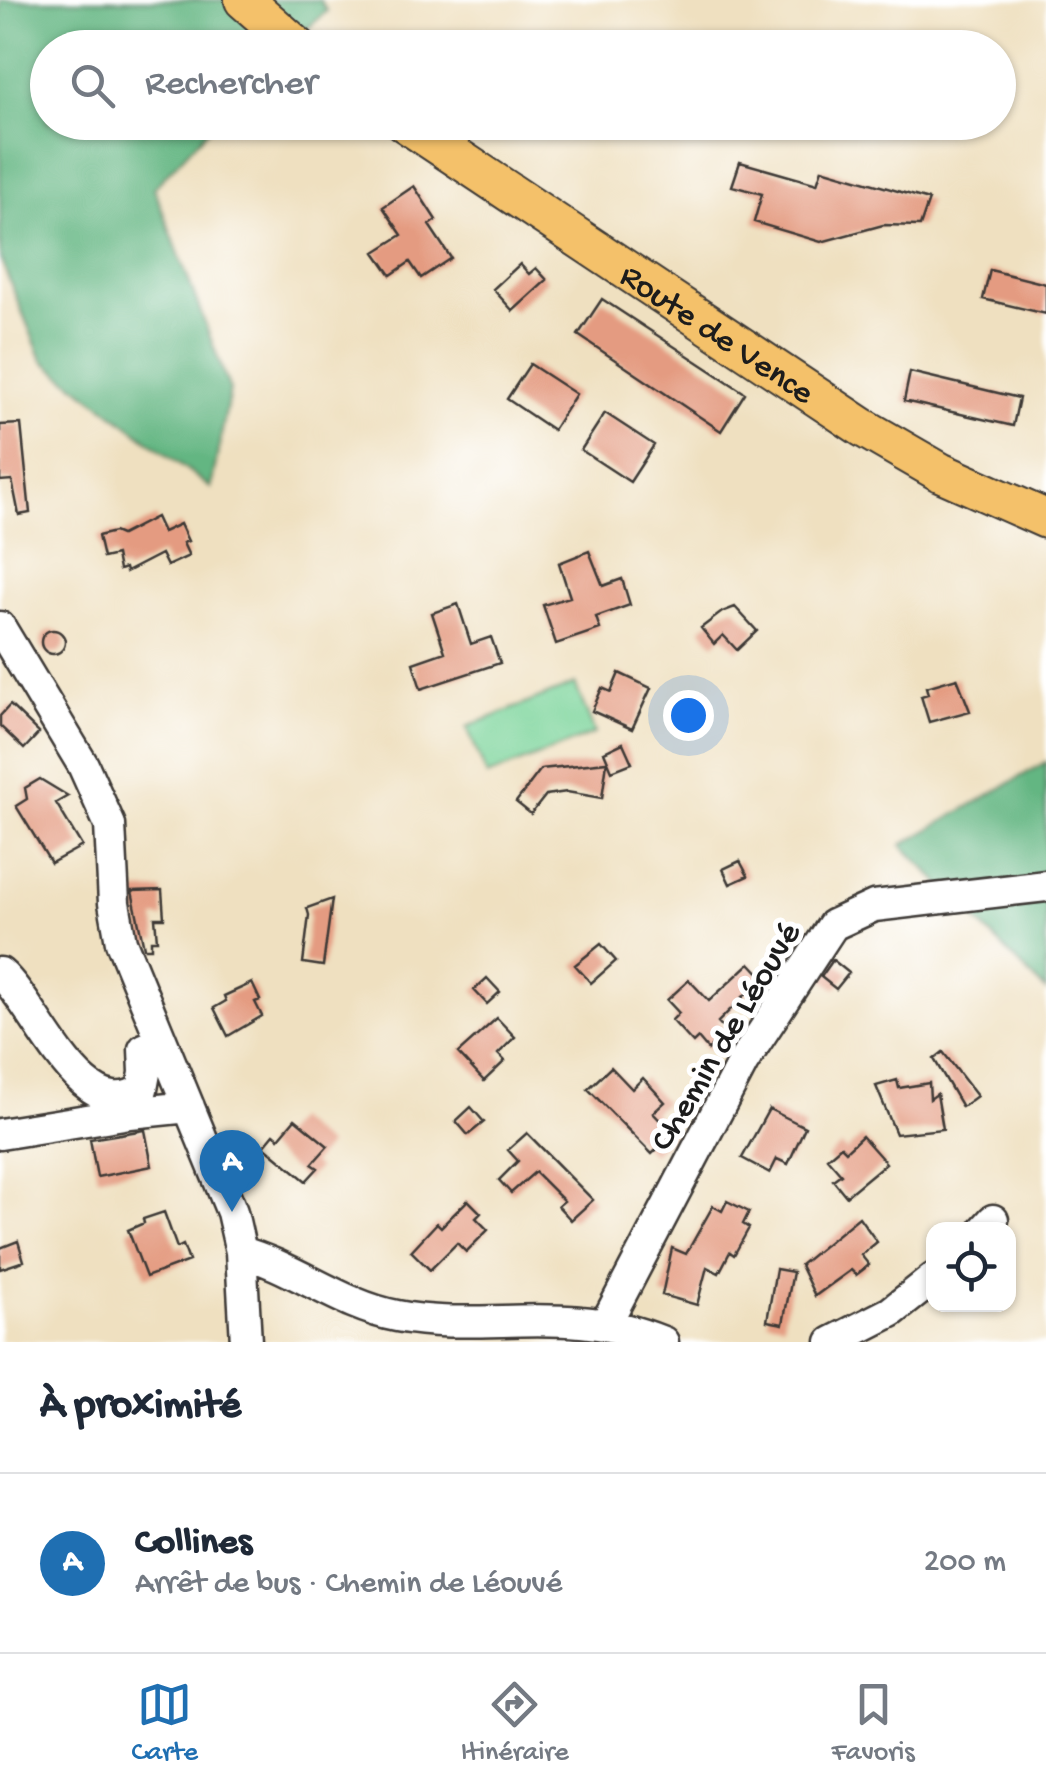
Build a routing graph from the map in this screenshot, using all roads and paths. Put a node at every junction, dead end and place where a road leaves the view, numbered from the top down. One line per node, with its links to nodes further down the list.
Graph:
1 (244, 0): 2 (main road)
2 (278, 30)
3 (431, 140): 4 (main road, Route de Vence)
4 (1046, 519)
5 (0, 627): 8 (street)
6 (1046, 886): 13 (street, Chemin de Léouvé)
7 (0, 973): 8 (street)
8 (160, 1042): 9 (street)
9 (189, 1108): 10 (street); 11 (street)
10 (0, 1134)
11 (241, 1252): 13 (street); 14 (street)
12 (926, 1284): 16 (street)
13 (604, 1325): 15 (street)
14 (246, 1342)
15 (663, 1342)
16 (832, 1342)

